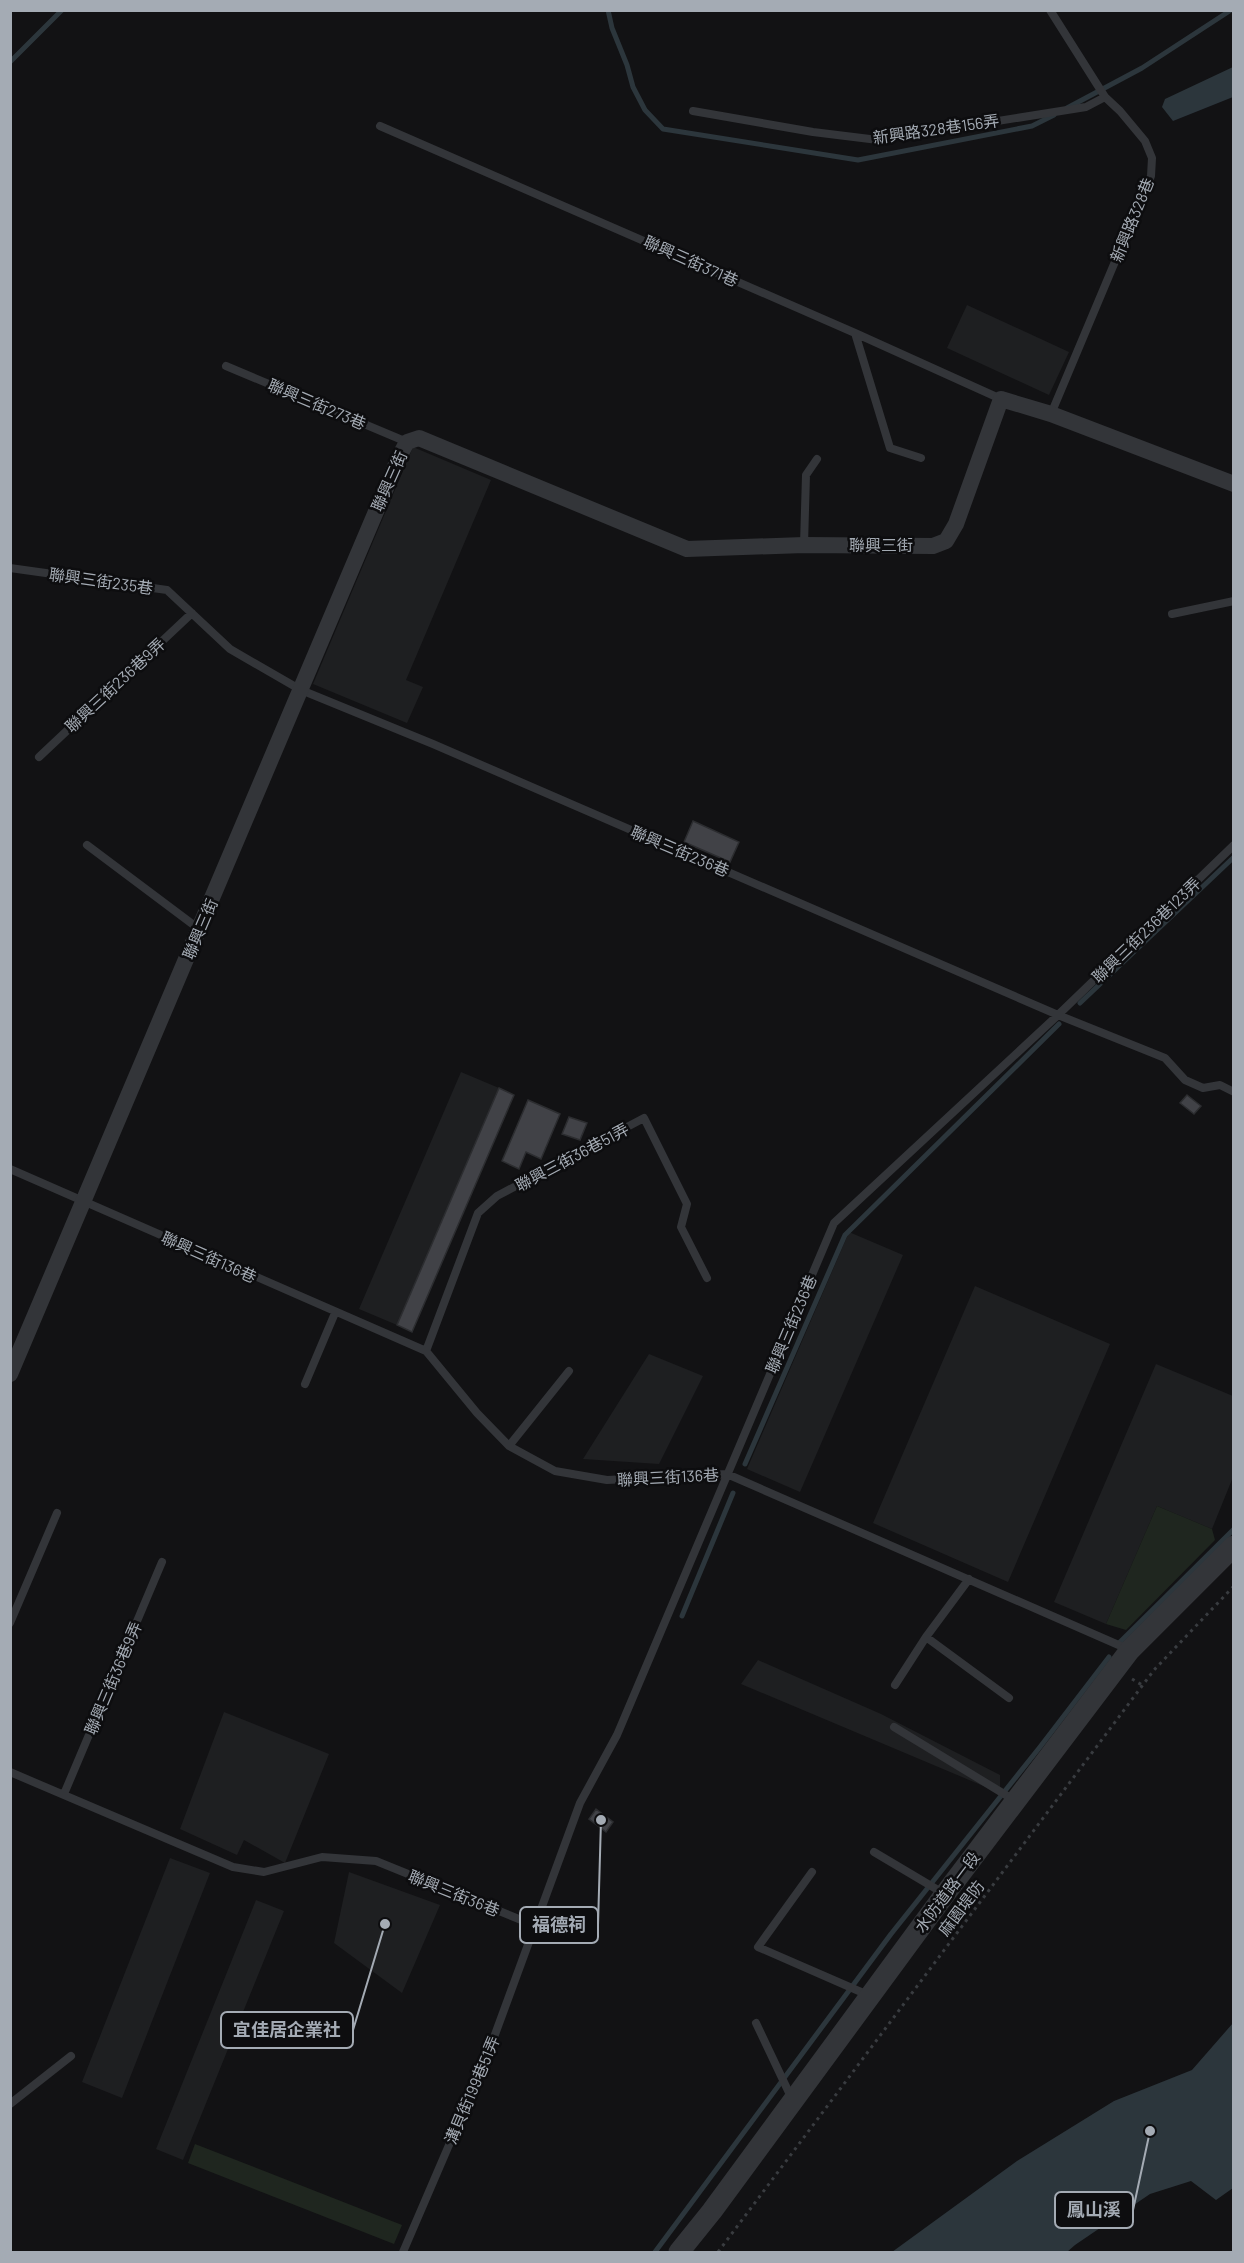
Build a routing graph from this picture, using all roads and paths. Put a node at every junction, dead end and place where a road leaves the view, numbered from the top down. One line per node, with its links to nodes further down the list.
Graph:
1 (1050, 10): 2 (lane, 新興路328巷)
2 (1105, 97): 3 (lane, 新興路328巷156弄); 8 (lane, 新興路328巷)
3 (693, 111)
4 (380, 126): 5 (lane, 聯興三街371巷)
5 (855, 333): 7 (lane, 聯興三街371巷); 10 (lane)
6 (226, 366): 9 (lane, 聯興三街273巷)
7 (1000, 399): 8 (street); 13 (street, 聯興三街)
8 (1051, 414): 12 (street)
9 (407, 441): 13 (street, 聯興三街); 18 (street, 聯興三街)
10 (921, 458)
11 (817, 459): 13 (lane)
12 (1233, 484)
13 (804, 545)
14 (10, 568): 16 (lane, 聯興三街235巷)
15 (1233, 601): 17 (lane)
16 (192, 613): 18 (lane, 聯興三街235巷); 19 (lane, 聯興三街236巷9弄)
17 (1172, 614)
18 (301, 690): 22 (street, 聯興三街); 23 (lane, 聯興三街236巷)
19 (39, 757)
20 (87, 845): 22 (lane)
21 (1233, 845): 23 (lane, 聯興三街236巷123弄)
22 (200, 930): 26 (street, 聯興三街)
23 (1058, 1015): 24 (lane, 聯興三街236巷); 34 (lane, 聯興三街236巷)
24 (1233, 1092)
25 (10, 1169): 26 (lane, 聯興三街136巷)
26 (84, 1200): 28 (lane, 聯興三街136巷); 31 (street, 聯興三街)
27 (707, 1278): 29 (lane, 聯興三街36巷51弄)
28 (335, 1313): 29 (lane, 聯興三街136巷); 32 (lane)
29 (426, 1352): 33 (lane, 聯興三街136巷)
30 (569, 1371): 33 (lane)
31 (10, 1374)
32 (306, 1384)
33 (509, 1446): 34 (lane, 聯興三街136巷)
34 (727, 1474): 38 (lane, 聯興三街136巷); 52 (lane)
35 (57, 1513): 40 (lane)
36 (1233, 1546): 42 (street, 水防道路一段)
37 (162, 1562): 47 (lane, 聯興三街36巷9弄)
38 (969, 1580): 41 (lane); 42 (lane, 聯興三街136巷)
39 (1233, 1586): 60 (path, 麻園堤防)
40 (10, 1623)
41 (926, 1637): 43 (lane); 44 (lane)
42 (1130, 1650): 48 (street, 水防道路一段)
43 (895, 1685)
44 (1009, 1698)
45 (894, 1727): 48 (lane)
46 (10, 1772): 47 (lane, 聯興三街36巷)
47 (64, 1794): 52 (lane, 聯興三街36巷)
48 (1013, 1799): 51 (street, 水防道路一段)
49 (874, 1852): 51 (lane)
50 (812, 1872): 53 (lane)
51 (941, 1892): 53 (street, 水防道路一段)
52 (536, 1926): 58 (lane, 溝貝街199巷51弄)
53 (865, 1994): 56 (street, 水防道路一段)
54 (756, 2024): 56 (lane)
55 (71, 2056): 57 (lane)
56 (790, 2094): 59 (street, 水防道路一段)
57 (10, 2104)
58 (403, 2253)
59 (679, 2253)
60 (718, 2253)

